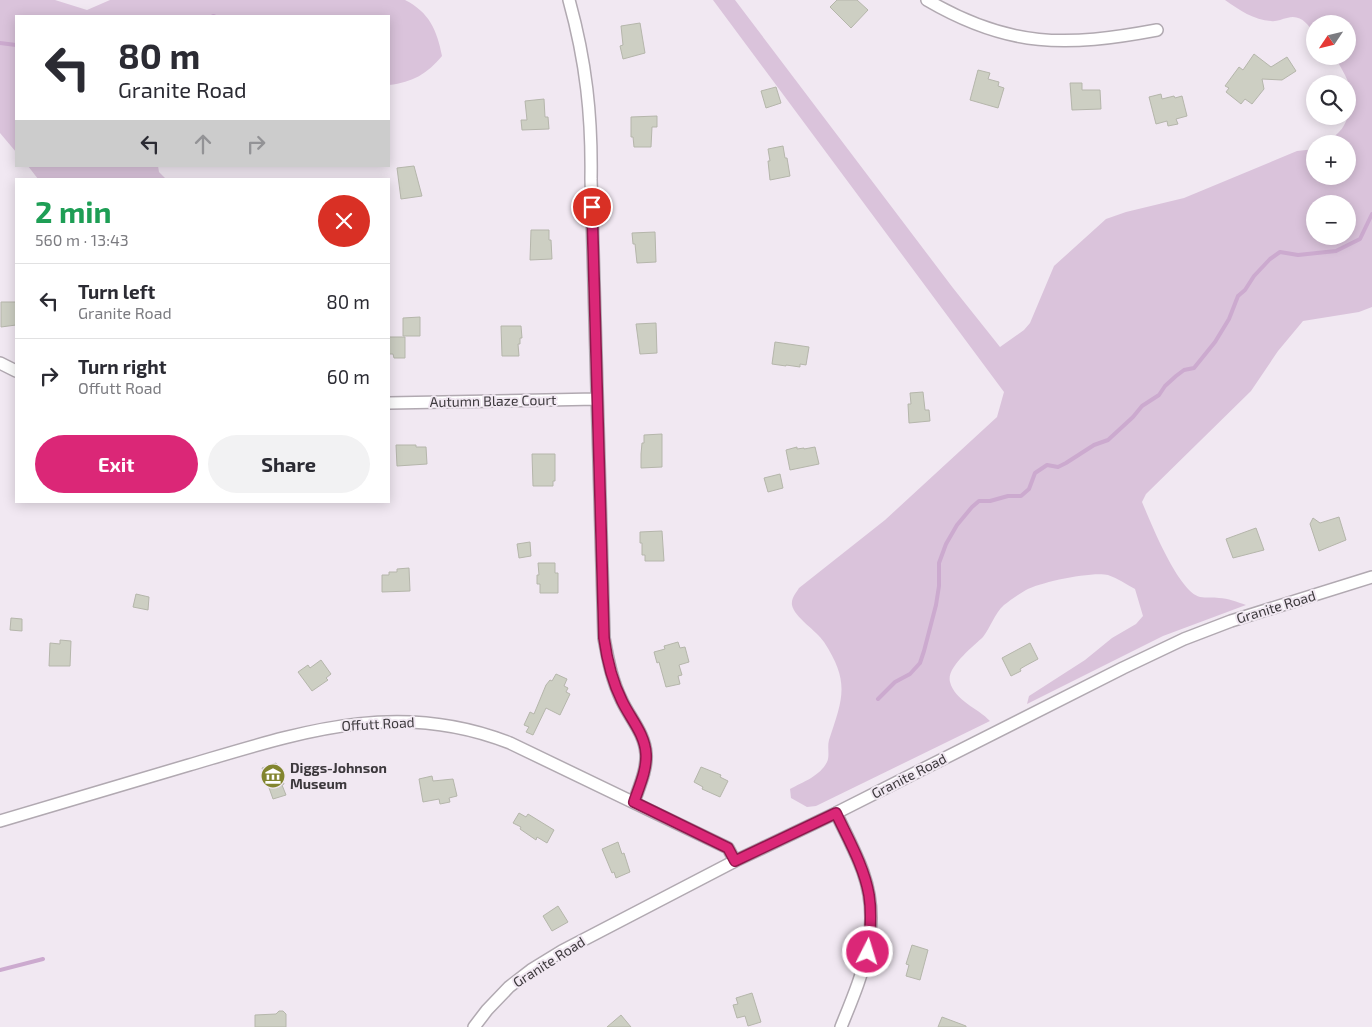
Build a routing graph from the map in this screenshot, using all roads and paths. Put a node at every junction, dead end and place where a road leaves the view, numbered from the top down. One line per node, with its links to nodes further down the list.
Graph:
1 (569, 0): 6 (street)
2 (927, 0): 3 (street)
3 (1157, 30)
4 (0, 363): 5 (street)
5 (15, 370)
6 (597, 399): 7 (street, Autumn Blaze Court); 9 (street)
7 (390, 403)
8 (1372, 578): 10 (street, Granite Road)
9 (634, 802): 11 (street, Offutt Road); 12 (street, Offutt Road)
10 (836, 813): 12 (street, Granite Road); 14 (street)
11 (0, 821)
12 (735, 861): 13 (street, Granite Road)
13 (474, 1027)
14 (841, 1027)

